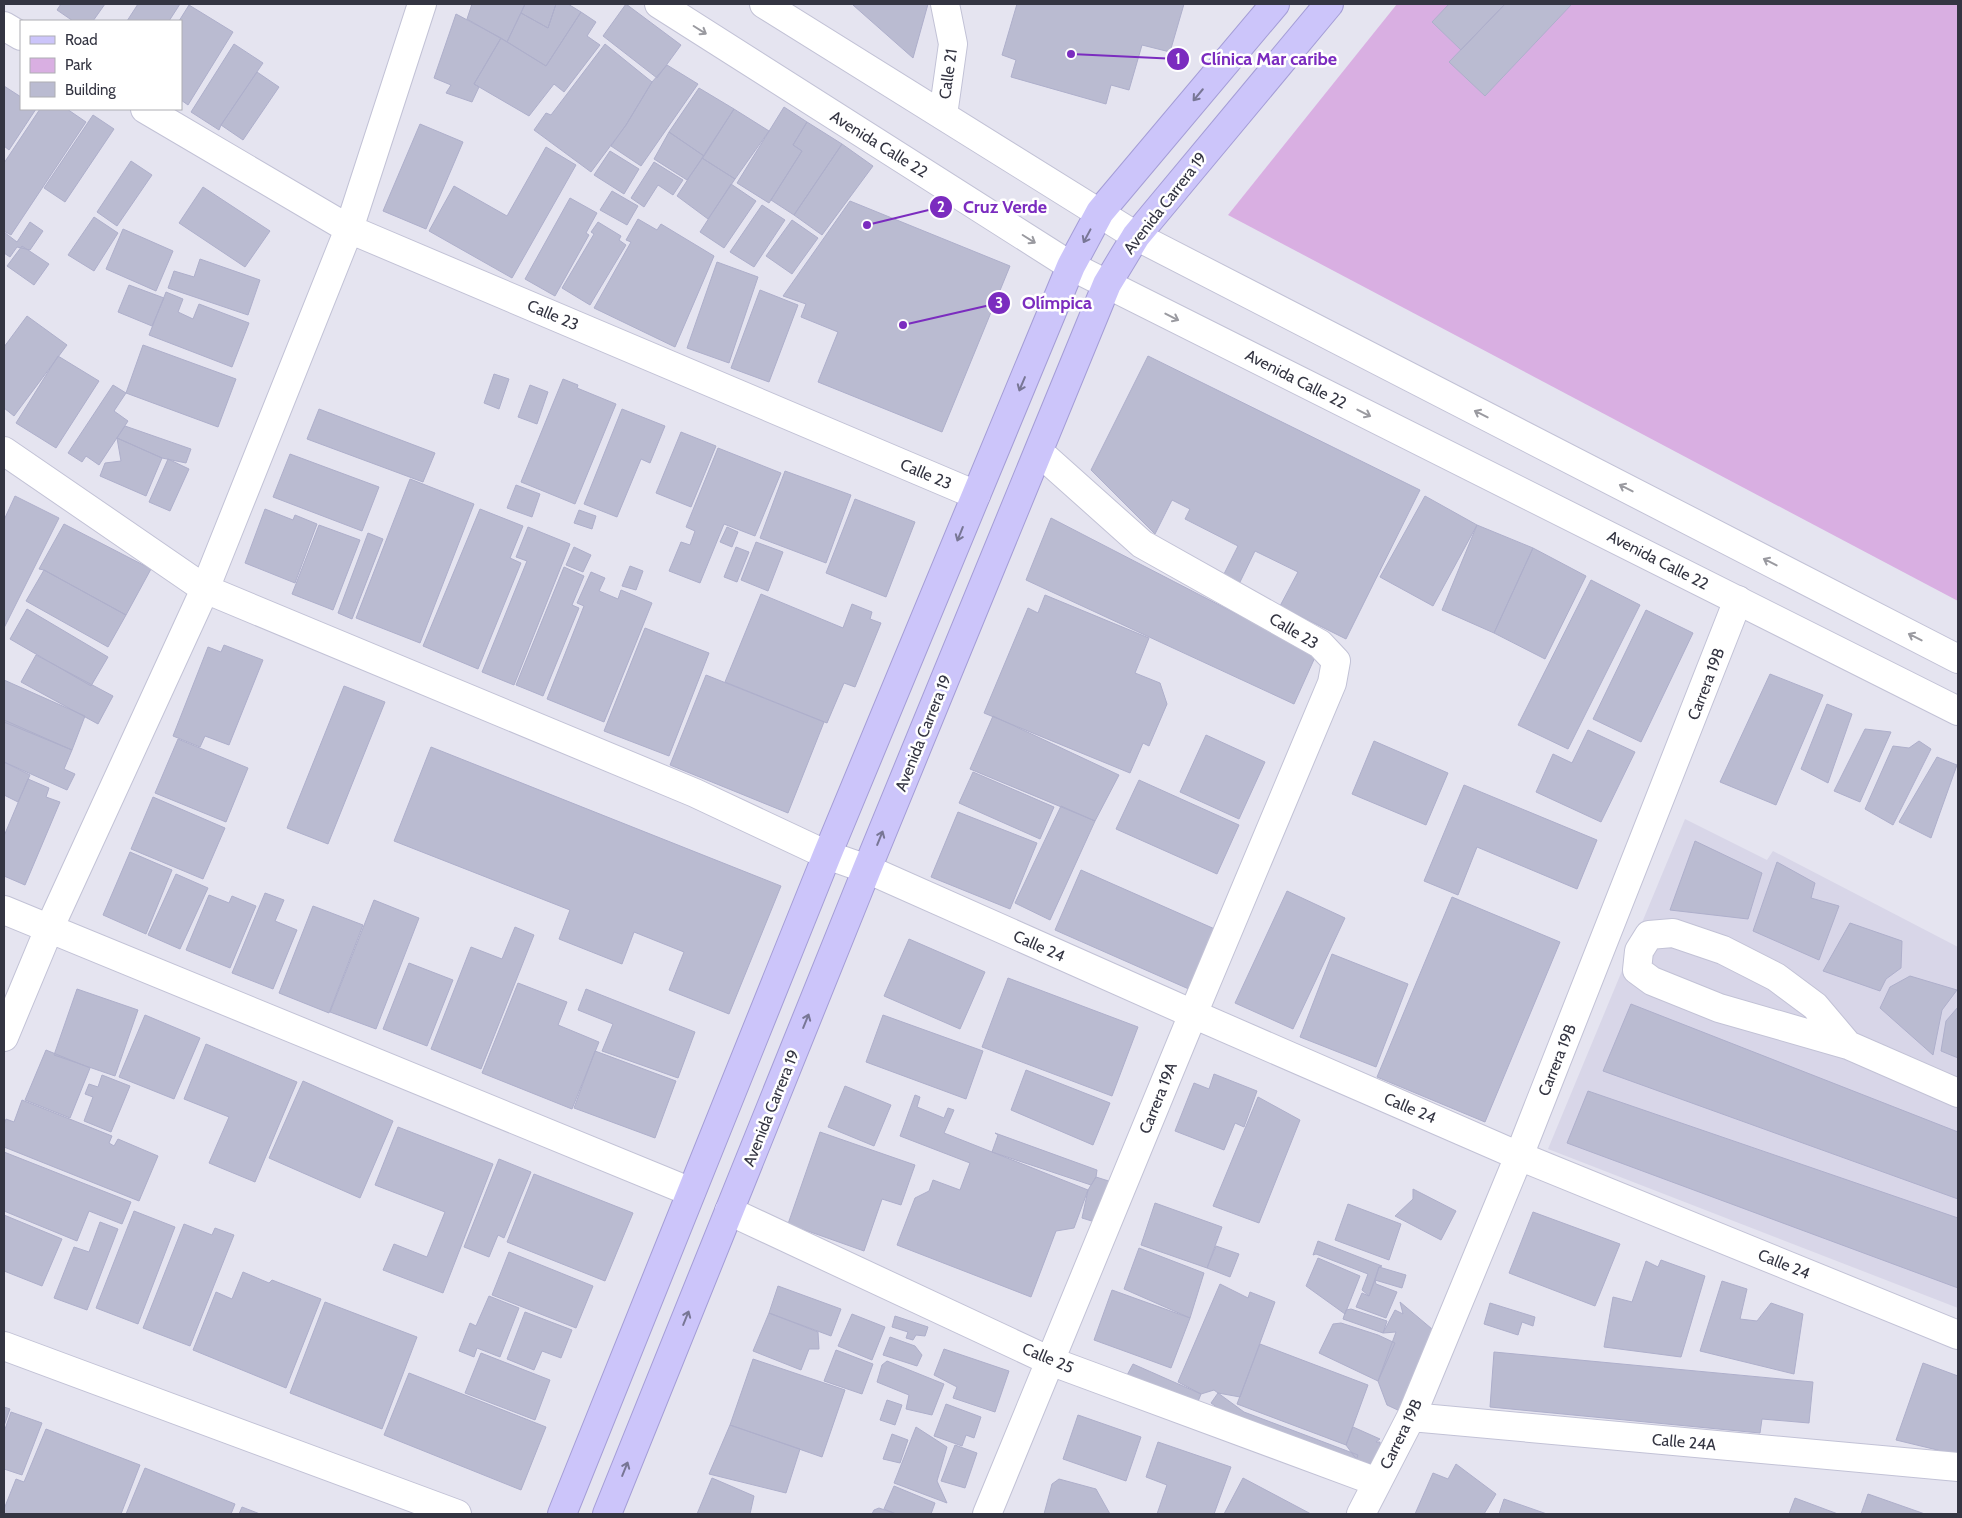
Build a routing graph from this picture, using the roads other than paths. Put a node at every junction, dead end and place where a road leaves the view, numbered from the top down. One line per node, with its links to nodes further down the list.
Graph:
1 (422, 4): 12 (street)
2 (659, 4): 14 (street, Avenida Calle 22, one-way to 14)
3 (764, 4): 10 (street)
4 (945, 4): 10 (street, Calle 21)
5 (1275, 4): 11 (main road, one-way to 11)
6 (1329, 4): 13 (main road, Avenida Carrera 19)
7 (4, 26): 8 (street)
8 (20, 35)
9 (147, 110): 12 (street, Calle 23)
10 (943, 115): 11 (street)
11 (1100, 212): 13 (street); 14 (main road, one-way to 14)
12 (349, 228): 18 (street, Calle 23); 19 (street)
13 (1136, 236): 15 (main road, Avenida Carrera 19); 21 (street, one-way to 13)
14 (1071, 266): 15 (street, Avenida Calle 22); 18 (main road, one-way to 18)
15 (1107, 284): 17 (main road, Avenida Carrera 19); 20 (street, Avenida Calle 22, one-way to 20)
16 (4, 451): 19 (street, Calle 24)
17 (1039, 452): 22 (street, Calle 23); 25 (main road, Avenida Carrera 19, one-way to 17)
18 (976, 495): 24 (main road, one-way to 24)
19 (205, 590): 24 (street, Calle 24); 27 (street)
20 (1738, 600): 23 (street, Avenida Calle 22); 32 (street, Carrera 19B)
21 (1958, 659)
22 (1332, 683): 28 (street, Carrera 19A)
23 (1958, 711)
24 (827, 855): 25 (street, Calle 24); 33 (main road)
25 (867, 869): 28 (street, Calle 24); 34 (main road, Avenida Carrera 19, one-way to 25)
26 (4, 910): 27 (street)
27 (49, 929): 29 (street); 33 (street)
28 (1193, 1014): 32 (street, Calle 24); 37 (street, Carrera 19A)
29 (4, 1037)
30 (1848, 1046): 30 (street); 31 (street)
31 (1958, 1093)
32 (1519, 1156): 35 (street, Calle 24); 38 (street, Carrera 19B)
33 (691, 1192): 42 (main road)
34 (729, 1211): 37 (street, Calle 25); 43 (main road, Avenida Carrera 19, one-way to 34)
35 (1958, 1335)
36 (4, 1346): 41 (street)
37 (1050, 1361): 40 (street, Calle 25); 44 (street, Carrera 19A)
38 (1411, 1417): 39 (street, Calle 24A); 40 (street, Carrera 19B)
39 (1958, 1467)
40 (1376, 1482): 45 (street, Carrera 19B)
41 (457, 1514)
42 (562, 1514)
43 (607, 1514)
44 (987, 1514)
45 (1361, 1514)

